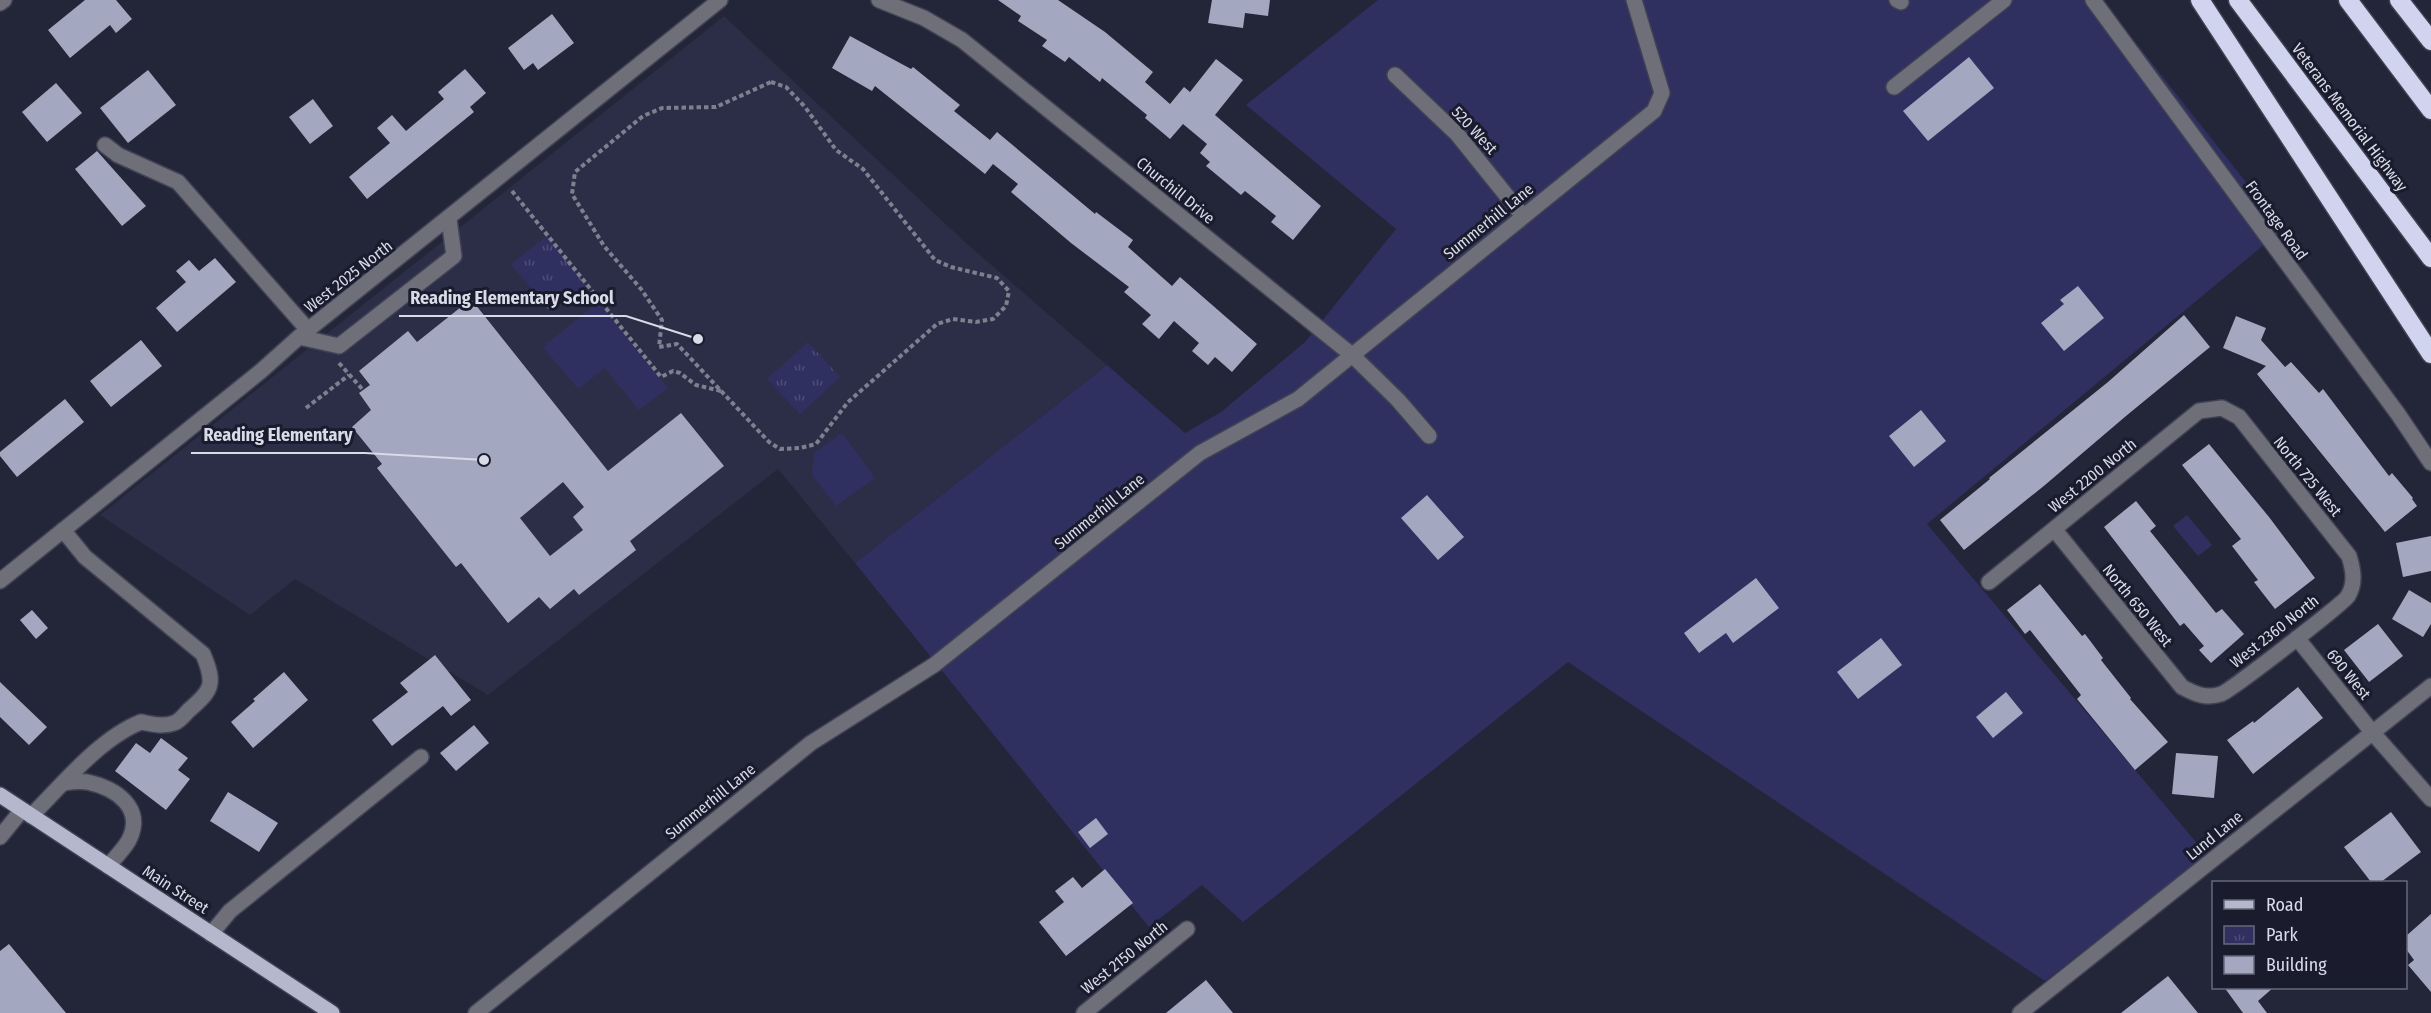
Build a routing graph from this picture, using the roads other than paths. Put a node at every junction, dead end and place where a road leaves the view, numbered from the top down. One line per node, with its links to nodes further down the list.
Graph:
1 (4, 0): 11 (street)
2 (720, 0): 18 (street, West 2025 North)
3 (879, 0): 22 (street, Churchill Drive)
4 (1634, 0): 17 (street, Summerhill Lane)
5 (2004, 0): 14 (street)
6 (2093, 0): 25 (street, Frontage Road)
7 (2200, 0): 21 (highway)
8 (2238, 0): 19 (highway, Veterans Memorial Highway)
9 (2348, 0): 15 (highway)
10 (2399, 0): 12 (highway)
11 (0, 3)
12 (2431, 40)
13 (1395, 75): 17 (street, 520 West)
14 (1893, 87)
15 (2431, 110)
16 (105, 145): 20 (street)
17 (1523, 216): 22 (street, Summerhill Lane)
18 (448, 219): 20 (street, West 2025 North); 20 (street)
19 (2431, 258)
20 (303, 334): 27 (street, West 2025 North)
21 (2431, 354)
22 (1352, 356): 24 (street, Churchill Drive); 45 (street, Summerhill Lane)
23 (2222, 408): 26 (street, West 2200 North); 28 (street, North 725 West)
24 (1429, 436)
25 (2431, 463)
26 (2054, 529): 30 (street, West 2200 North); 33 (street, North 650 West)
27 (63, 530): 29 (street, West 2025 North); 36 (street)
28 (2354, 575): 31 (street, West 2360 North)
29 (0, 581)
30 (1989, 582)
31 (2297, 638): 33 (street, West 2360 North); 34 (street, 690 West)
32 (2431, 686): 34 (street, Lund Lane)
33 (2200, 696)
34 (2372, 732): 38 (street, 690 West); 47 (street, Lund Lane)
35 (421, 757): 43 (street)
36 (64, 783): 39 (street); 41 (street)
37 (0, 795): 39 (main road, Main Street)
38 (2431, 799)
39 (27, 813): 40 (street); 41 (main road, Main Street)
40 (0, 837)
41 (108, 866): 43 (main road, Main Street)
42 (1187, 929): 46 (street, West 2150 North)
43 (211, 934): 44 (main road, Main Street)
44 (332, 1013)
45 (476, 1013)
46 (1084, 1013)
47 (2020, 1013)

